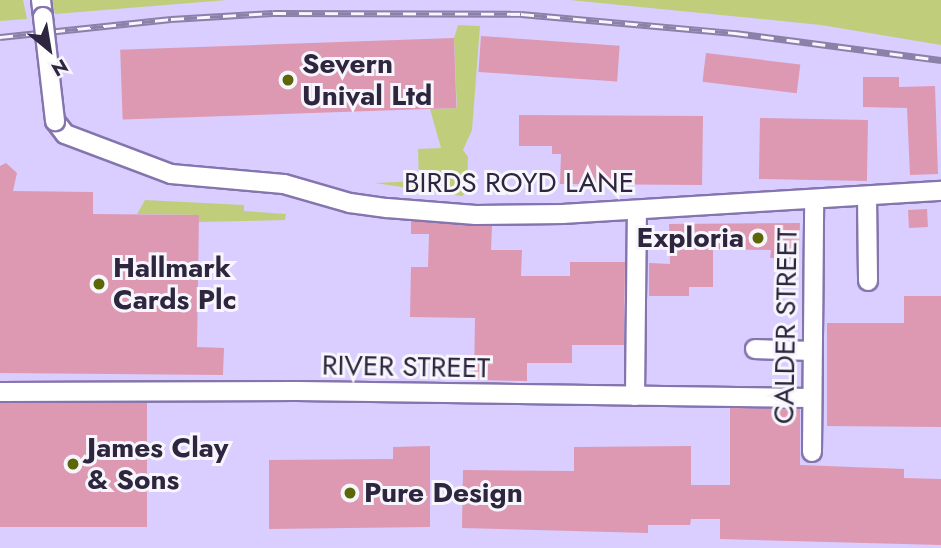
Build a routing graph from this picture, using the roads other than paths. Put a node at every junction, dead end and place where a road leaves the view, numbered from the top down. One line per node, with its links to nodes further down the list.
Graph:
1 (41, 0): 5 (street, BIRDS ROYD LANE, bridge)
2 (941, 191): 3 (street, BIRDS ROYD LANE)
3 (867, 196): 4 (street, BIRDS ROYD LANE); 6 (street)
4 (814, 201): 5 (street, BIRDS ROYD LANE); 8 (street, CALDER STREET)
5 (637, 210): 10 (street)
6 (868, 281)
7 (755, 349): 8 (street)
8 (810, 351): 11 (street, CALDER STREET)
9 (0, 392): 10 (street, RIVER STREET)
10 (635, 396): 11 (street, RIVER STREET)
11 (810, 398): 12 (street, CALDER STREET)
12 (811, 452)

